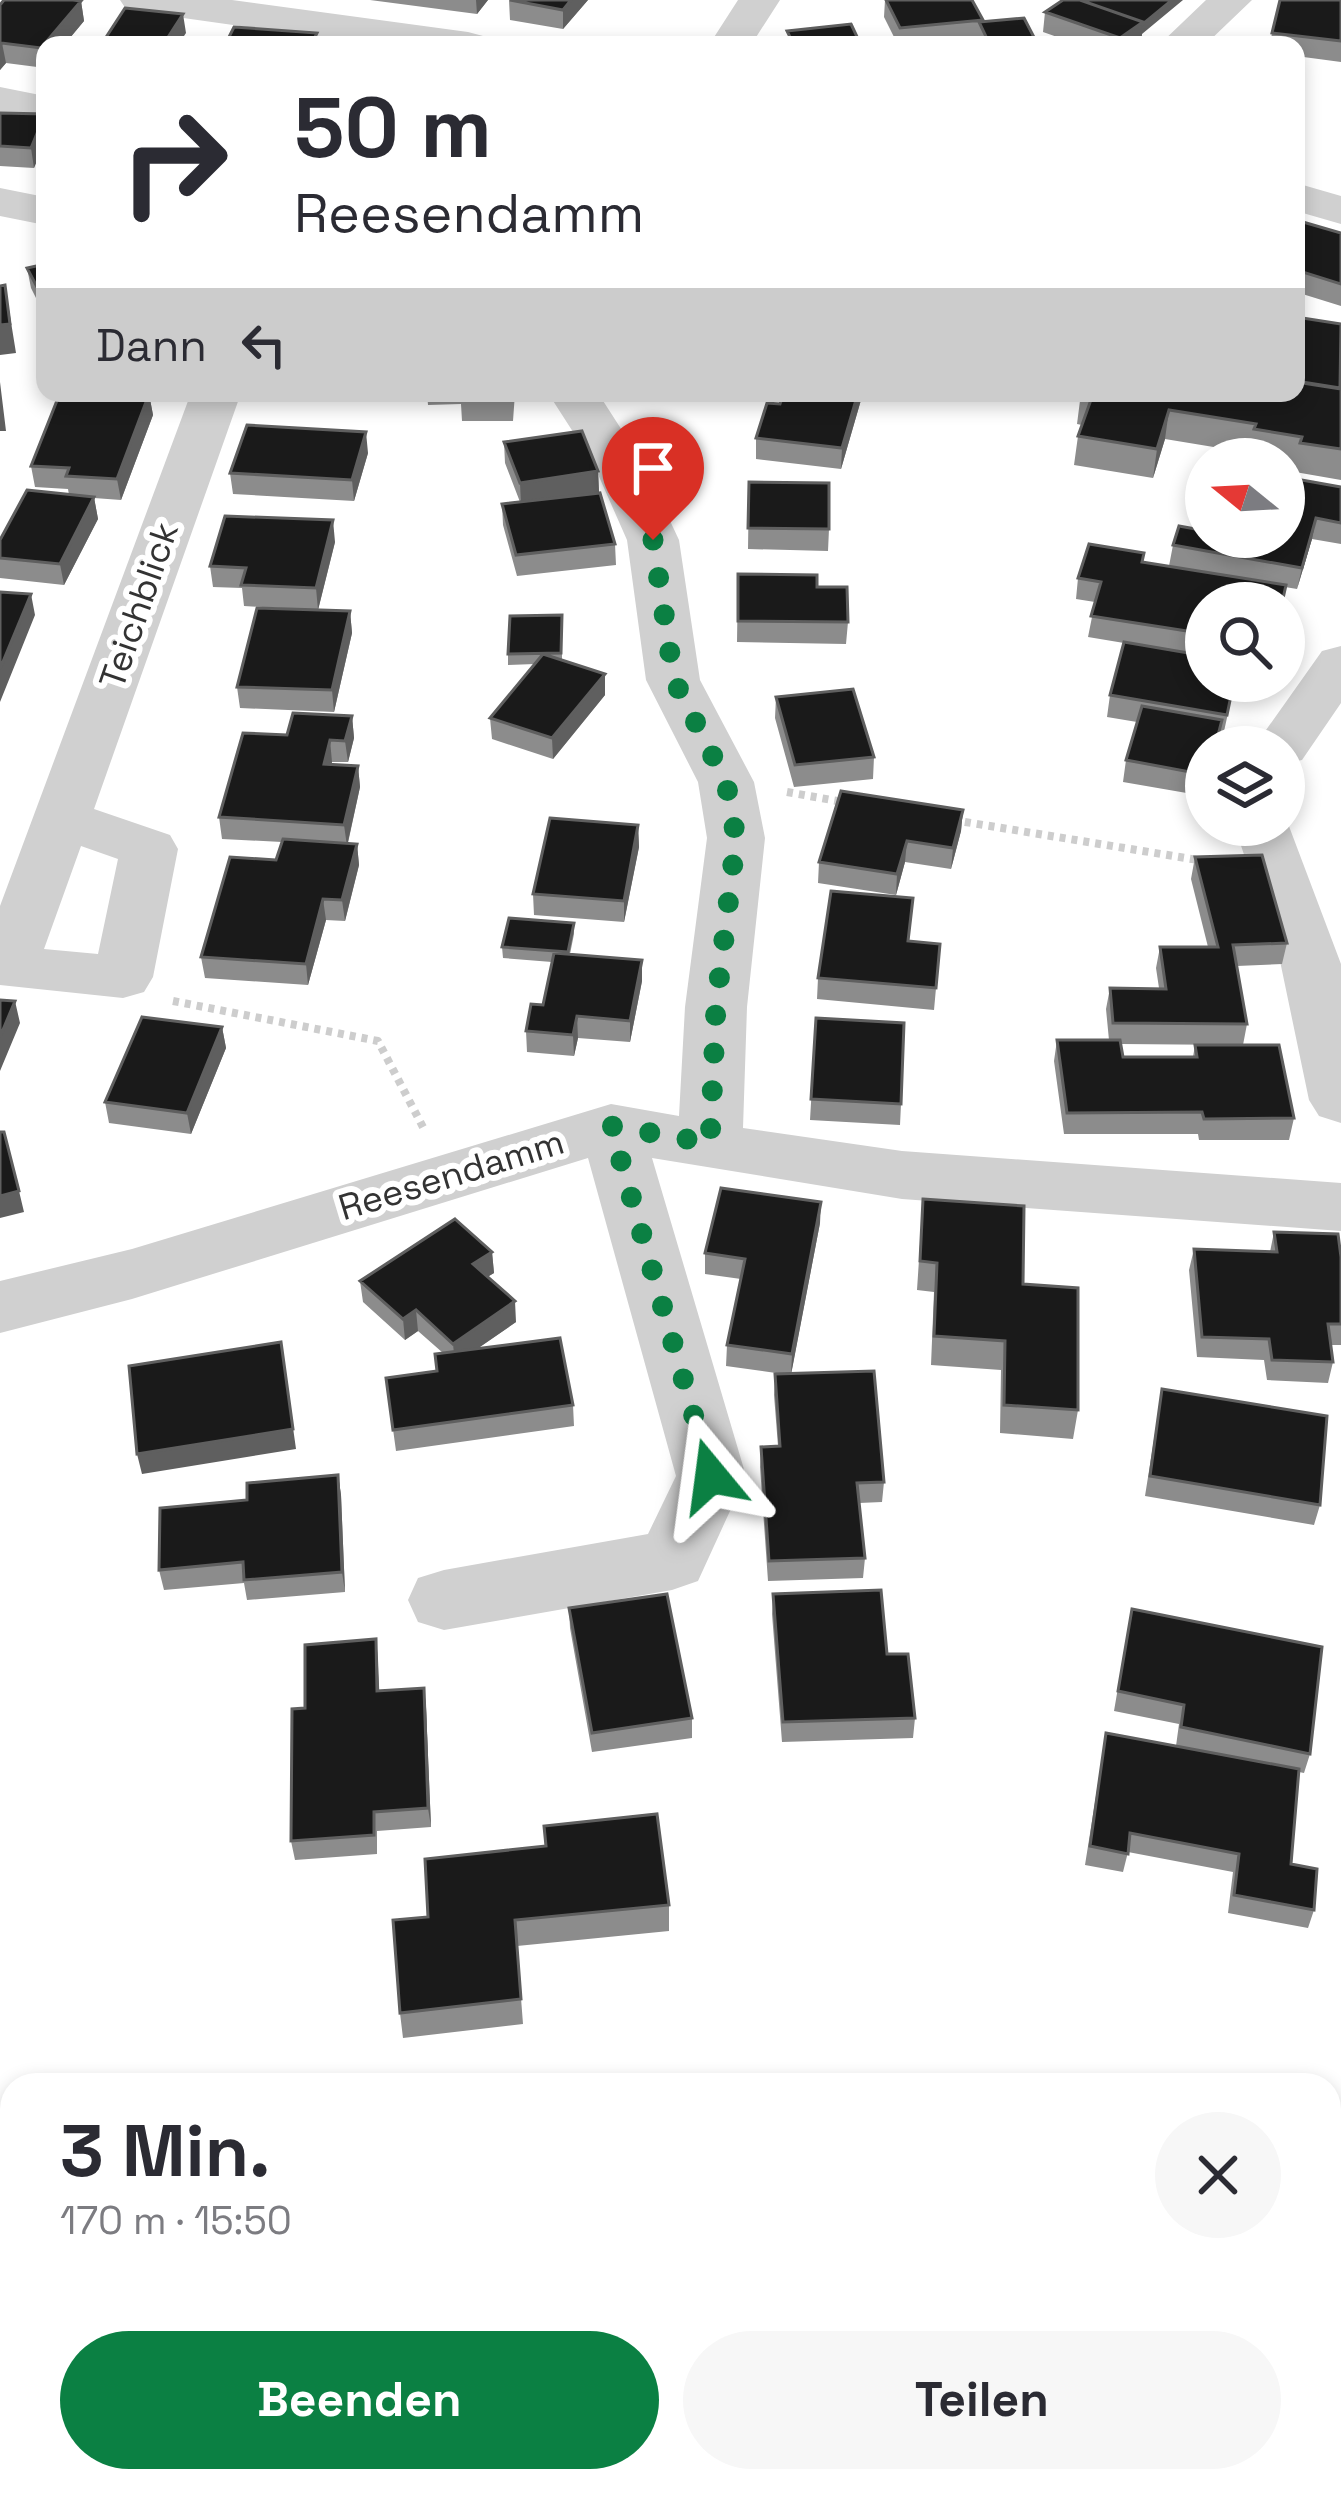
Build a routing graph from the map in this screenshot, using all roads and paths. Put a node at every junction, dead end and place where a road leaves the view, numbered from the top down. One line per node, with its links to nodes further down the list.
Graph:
1 (141, 0): 4 (street)
2 (759, 0): 5 (street)
3 (1231, 0): 6 (street)
4 (403, 36)
5 (736, 36)
6 (1190, 36)
7 (0, 100): 8 (street)
8 (36, 107)
9 (1305, 200): 12 (street)
10 (0, 202): 11 (street)
11 (36, 209)
12 (1341, 210)
13 (213, 402): 20 (street, Teichblick)
14 (579, 402): 17 (street)
15 (1341, 663): 16 (street)
16 (1297, 726)
17 (726, 782): 18 (path); 25 (street)
18 (865, 805)
19 (934, 817): 21 (path)
20 (62, 818): 22 (street); 22 (street, Teichblick)
21 (1272, 850): 23 (street)
22 (123, 977): 26 (path)
23 (1341, 1100)
24 (611, 1126): 25 (street, Reesendamm); 26 (street, Reesendamm); 29 (street)
25 (710, 1143): 27 (street, Reesendamm)
26 (447, 1173): 28 (street, Reesendamm)
27 (1341, 1207)
28 (0, 1307)
29 (444, 1600)

